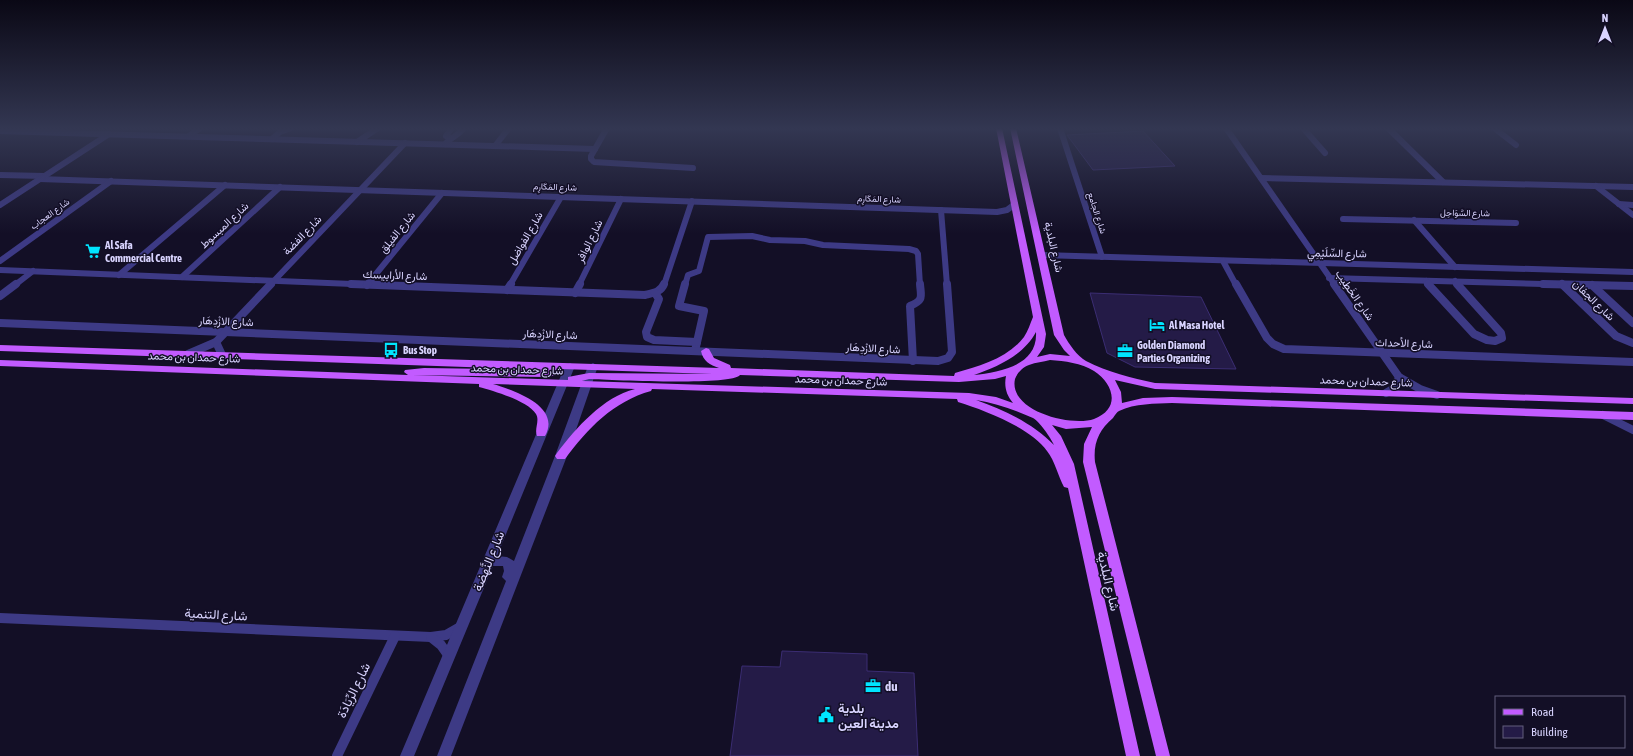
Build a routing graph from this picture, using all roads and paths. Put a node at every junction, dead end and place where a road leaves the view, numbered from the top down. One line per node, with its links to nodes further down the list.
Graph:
1 (62, 163): 11 (street)
2 (386, 163): 19 (street, شارع الفضة)
3 (602, 163): 9 (street)
4 (1006, 163): 24 (main road)
5 (1021, 163): 35 (main road, شارع البلدية)
6 (1071, 163): 36 (street, شارع الجامع)
7 (1251, 163): 12 (street, شارع الخَطِيب)
8 (1425, 163): 14 (street)
9 (693, 168)
10 (0, 175): 11 (street, شارع المَكَارِم)
11 (42, 177): 13 (street, شارع المَكَارِم); 26 (street)
12 (1261, 178): 14 (street); 39 (street, شارع الخَطِيب)
13 (111, 181): 15 (street, شارع المَكَارِم); 37 (street, شارع العجاب)
14 (1444, 182): 16 (street)
15 (225, 185): 17 (street, شارع المَكَارِم); 45 (street)
16 (1596, 186): 18 (street); 25 (street)
17 (280, 187): 19 (street, شارع المَكَارِم); 46 (street, شارع المبسوط)
18 (1633, 187)
19 (361, 190): 20 (street, شارع المَكَارِم); 48 (street, شارع الفضة)
20 (442, 193): 21 (street, شارع المَكَارِم); 53 (street, شارع الفيلق)
21 (561, 197): 22 (street, شارع المَكَارِم); 56 (street, شارع الفواضل)
22 (621, 199): 23 (street, شارع المَكَارِم); 57 (street, شارع الوافر)
23 (692, 201): 28 (street, شارع المَكَارِم); 58 (street)
24 (1015, 204): 29 (street, شارع المَكَارِم); 32 (main road)
25 (1619, 204): 27 (street); 30 (street)
26 (0, 205)
27 (1633, 205)
28 (941, 210): 29 (street, شارع المَكَارِم); 74 (street, شارع الازْدِهَار)
29 (997, 212): 32 (street, شارع المَكَارِم)
30 (1633, 215)
31 (1343, 219): 33 (street, شارع السَّوَاحِل)
32 (1018, 220): 60 (main road)
33 (1414, 220): 34 (street, شارع السَّوَاحِل); 40 (street)
34 (1516, 223)
35 (1041, 256): 36 (street, شارع السِّلَيْمِي); 77 (main road, شارع البلدية)
36 (1102, 257): 38 (street, شارع السِّلَيْمِي)
37 (0, 261)
38 (1223, 261): 39 (street, شارع السِّلَيْمِي); 70 (street, شارع الأحداث)
39 (1319, 263): 40 (street, شارع السِّلَيْمِي); 47 (street, شارع الخَطِيب)
40 (1455, 267): 41 (street, شارع السِّلَيْمِي)
41 (1491, 268): 44 (street, شارع السِّلَيْمِي); 51 (street)
42 (0, 270): 43 (street, شارع الأرابيسك)
43 (33, 272): 45 (street, شارع الأرابيسك); 59 (street)
44 (1633, 272)
45 (119, 275): 46 (street, شارع الأرابيسك)
46 (182, 277): 48 (street, شارع الأرابيسك)
47 (1329, 278): 49 (street); 70 (street, شارع الخَطِيب)
48 (274, 281): 53 (street, شارع الأرابيسك); 63 (street, شارع الفضة)
49 (1426, 281): 50 (street); 50 (street)
50 (1455, 281): 51 (street)
51 (1505, 283): 52 (street)
52 (1562, 284): 54 (street); 66 (street, شارع الجفان)
53 (367, 285): 56 (street, شارع الأرابيسك)
54 (1592, 285): 55 (street); 62 (street, شارع الجفان)
55 (1633, 286)
56 (507, 290): 57 (street, شارع الأرابيسك)
57 (574, 293): 58 (street, شارع الأرابيسك)
58 (655, 293): 65 (street)
59 (0, 296)
60 (1037, 316): 73 (main road); 85 (main road)
61 (0, 323): 63 (street, شارع الازْدِهَار)
62 (1633, 323)
63 (225, 332): 64 (street, شارع الفضة); 68 (street, شارع الازْدِهَار)
64 (216, 342): 71 (street, شارع الفضة); 72 (street)
65 (697, 342): 68 (street); 74 (street)
66 (1633, 343)
67 (0, 348): 71 (main road, شارع حمدان بن محمد)
68 (695, 351): 69 (street, شارع الازْدِهَار)
69 (706, 351): 74 (street, شارع الازْدِهَار); 81 (main road)
70 (1382, 353): 76 (street, شارع الأحداث); 86 (street, شارع الخَطِيب)
71 (188, 354): 72 (main road, شارع حمدان بن محمد)
72 (222, 355): 78 (main road, شارع حمدان بن محمد)
73 (1030, 360): 77 (main road); 80 (main road)
74 (913, 361)
75 (0, 362): 84 (main road, شارع حمدان بن محمد)
76 (1633, 362)
77 (1084, 363): 82 (main road)
78 (554, 365): 79 (main road, شارع حمدان بن محمد); 84 (main road)
79 (570, 366): 83 (main road, شارع حمدان بن محمد); 88 (street, شارع النَّهضة)
80 (1016, 369): 85 (main road, شارع حمدان بن محمد); 97 (main road)
81 (744, 371): 83 (main road); 85 (main road, شارع حمدان بن محمد)
82 (1100, 371): 90 (main road, شارع حمدان بن محمد); 94 (main road)
83 (589, 375): 88 (main road, شارع حمدان بن محمد); 89 (main road, شارع حمدان بن محمد); 101 (street)
84 (389, 376): 87 (main road, شارع حمدان بن محمد)
85 (942, 377)
86 (1399, 377): 90 (street); 92 (street, شارع الخَطِيب)
87 (462, 380): 88 (main road, شارع حمدان بن محمد); 100 (main road)
88 (563, 382): 100 (street, شارع النَّهضة)
89 (688, 386): 91 (main road, شارع حمدان بن محمد); 101 (main road)
90 (1386, 393): 92 (main road, شارع حمدان بن محمد)
91 (931, 394): 97 (main road, شارع حمدان بن محمد); 102 (main road)
92 (1437, 395): 93 (main road, شارع حمدان بن محمد)
93 (1633, 401)
94 (1114, 409): 95 (main road); 98 (main road)
95 (1603, 415): 96 (main road); 99 (street)
96 (1633, 416)
97 (1036, 417): 98 (main road); 102 (main road, شارع البلدية)
98 (1104, 419): 114 (main road, شارع البلدية)
99 (1633, 430)
100 (541, 433): 103 (street, شارع النَّهضة)
101 (561, 456): 108 (street)
102 (1075, 499): 113 (main road, شارع البلدية)
103 (489, 561): 105 (street, شارع النَّهضة); 108 (street)
104 (0, 618): 106 (street, شارع التنمية)
105 (460, 627): 107 (street, شارع التنمية); 109 (street, شارع النَّهضة)
106 (395, 636): 107 (street, شارع التنمية); 110 (street, شارع الرِّيَادَة)
107 (431, 637): 109 (street)
108 (489, 637): 112 (street)
109 (448, 655): 111 (street, شارع النَّهضة)
110 (337, 756)
111 (407, 756)
112 (444, 756)
113 (1133, 756)
114 (1163, 756)

